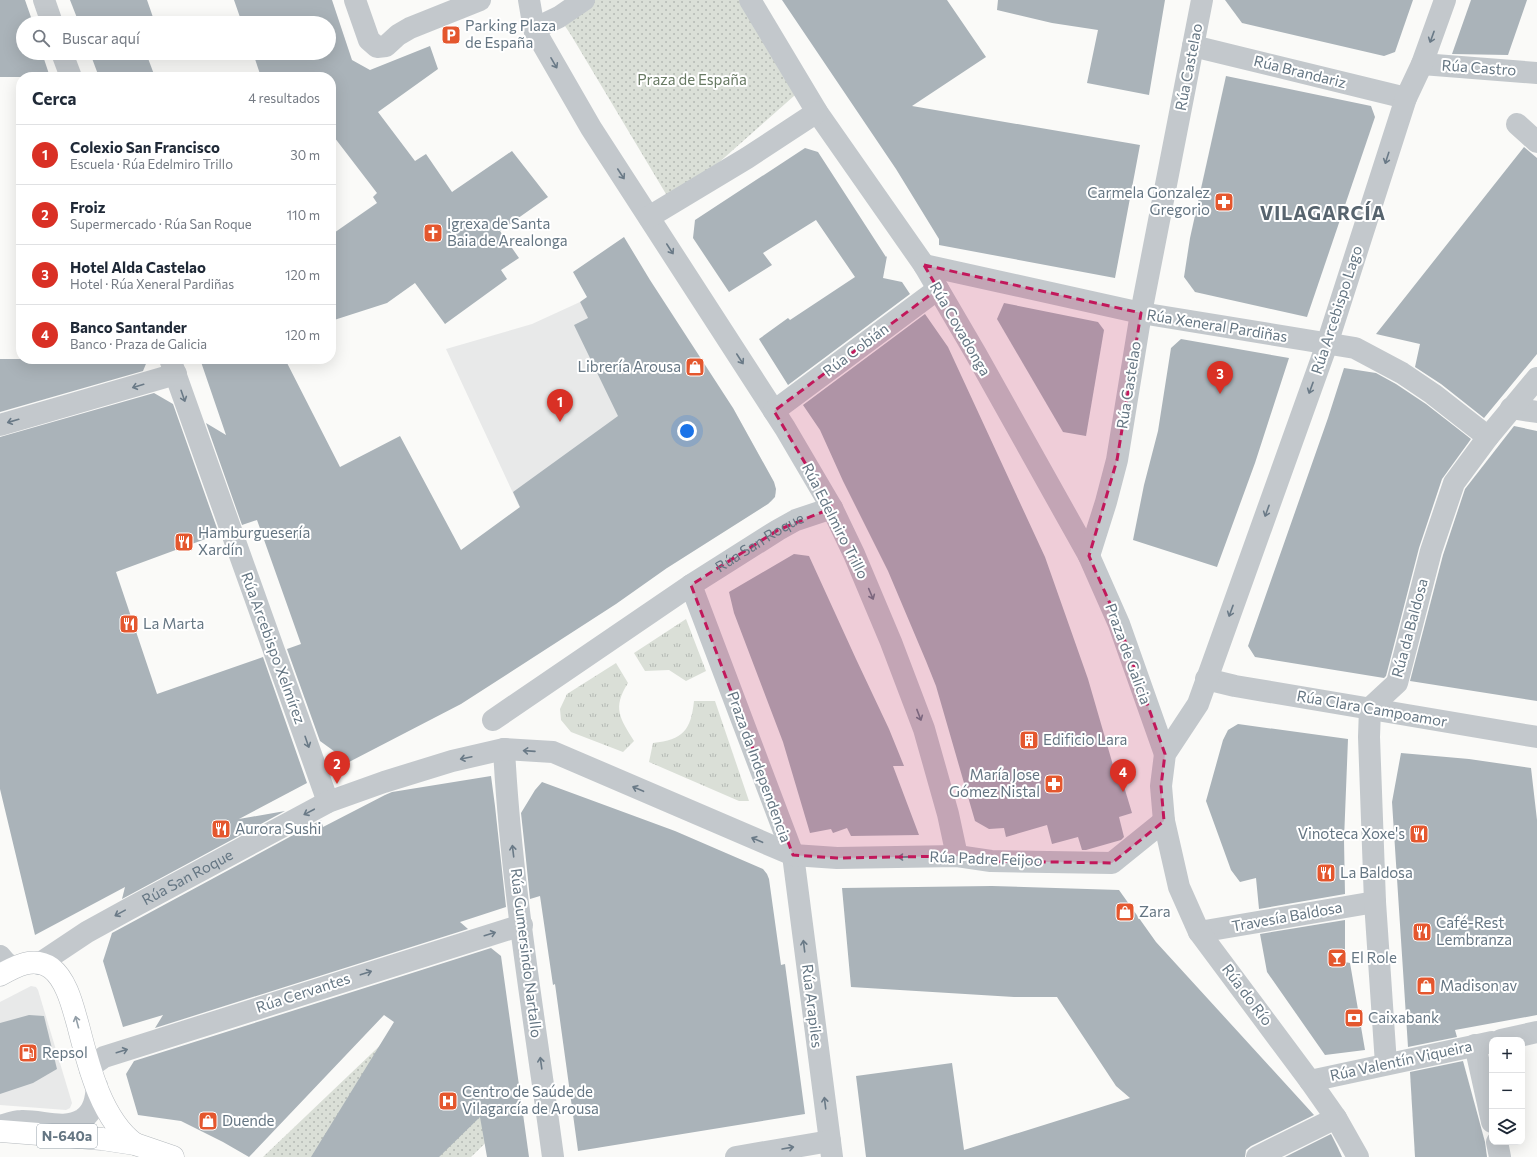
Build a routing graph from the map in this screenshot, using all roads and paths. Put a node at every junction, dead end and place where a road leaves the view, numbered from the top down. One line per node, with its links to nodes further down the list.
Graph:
1 (44, 0): 9 (street)
2 (355, 0): 3 (street)
3 (480, 0)
4 (529, 0): 10 (street)
5 (584, 0): 10 (street)
6 (750, 0): 17 (street)
7 (1202, 0): 11 (street, Rúa Castelao)
8 (1445, 0): 13 (street, Rúa Arcebispo Lago, one-way to 13)
9 (50, 16)
10 (534, 29): 20 (street, one-way to 20)
11 (1193, 46): 16 (street, Rúa Brandariz); 23 (street, Rúa Castelao)
12 (65, 60): 14 (street)
13 (1422, 64): 15 (street, Rúa Castro); 16 (street, Rúa Arcebispo Lago)
14 (69, 72)
15 (1537, 73)
16 (1406, 98): 24 (street, Rúa Arcebispo Lago, one-way to 24)
17 (817, 112): 20 (street); 21 (street, Rúa Covadonga)
18 (1517, 124): 19 (street)
19 (1537, 142)
20 (649, 217): 28 (street, Rúa Edelmiro Trillo, one-way to 28)
21 (924, 265): 22 (street, Rúa Covadonga); 23 (street, Rúa Xeneral Pardiñas)
22 (938, 289): 28 (street, Rúa Cobián); 33 (street, Rúa Covadonga)
23 (1141, 313): 24 (street, Rúa Xeneral Pardiñas); 33 (street, Rúa Castelao)
24 (1327, 344): 31 (street, Rúa Xeneral Pardiñas); 34 (street, Rúa Arcebispo Lago, one-way to 34)
25 (173, 366): 30 (street, one-way to 30); 43 (street, Rúa Arcebispo Xelmírez, one-way to 43)
26 (1537, 378): 27 (street, Rúa da Baldosa)
27 (1511, 408): 29 (street); 31 (street, Rúa da Baldosa)
28 (774, 411): 32 (street, Rúa Edelmiro Trillo)
29 (1537, 412)
30 (0, 425)
31 (1488, 437): 37 (street, Rúa da Baldosa)
32 (832, 508): 35 (street, Rúa San Roque); 46 (street, Rúa Edelmiro Trillo, one-way to 46)
33 (1089, 556): 41 (street, Praza de Galicia)
34 (1245, 575): 36 (street, Praza de Galicia, one-way to 36)
35 (691, 585): 38 (street); 45 (street, Praza da Independencia)
36 (1206, 679): 37 (street, Rúa Clara Campoamor); 41 (street, Praza de Galicia)
37 (1370, 708): 39 (street, Rúa Clara Campoamor); 47 (street)
38 (493, 720)
39 (1537, 737)
40 (504, 748): 42 (street, Praza da Independencia, one-way to 42); 45 (street, Praza da Independencia, one-way to 40); 48 (street, Rúa Gumersindo Nartallo, one-way to 40)
41 (1165, 754): 44 (street, Praza de Galicia)
42 (384, 782): 43 (street, Rúa San Roque)
43 (328, 802): 50 (street, Rúa San Roque, one-way to 50)
44 (1164, 821): 46 (street, Rúa Padre Feijoo); 49 (street, Rúa do Río)
45 (793, 856): 46 (street, Rúa Padre Feijoo, one-way to 45); 64 (street, Rúa Arapiles, one-way to 45)
46 (957, 856)
47 (1375, 902): 49 (street, Travesía Baldosa); 55 (street)
48 (522, 925): 56 (street, Rúa Cervantes, one-way to 48); 66 (street, Rúa Gumersindo Nartallo, one-way to 48)
49 (1199, 932): 57 (street, Rúa do Río)
50 (39, 964): 51 (main road, Rúa San Roque); 56 (main road, one-way to 50)
51 (5, 966)
52 (1537, 1032): 53 (street)
53 (1514, 1037)
54 (1483, 1044): 55 (street, Rúa Valentín Viqueira); 58 (street)
55 (1386, 1064): 57 (street, Rúa Valentín Viqueira)
56 (93, 1078): 60 (street); 62 (main road)
57 (1310, 1081): 59 (street, Rúa do Río)
58 (1490, 1109)
59 (1336, 1118): 68 (street); 69 (street, Rúa do Río)
60 (0, 1126)
61 (0, 1131): 62 (main road, N-640a)
62 (135, 1144): 65 (main road, N-640a)
63 (1497, 1145): 70 (street)
64 (831, 1149): 67 (street, one-way to 64)
65 (173, 1157)
66 (554, 1157)
67 (736, 1157)
68 (1257, 1157)
69 (1358, 1157)
70 (1500, 1157)

